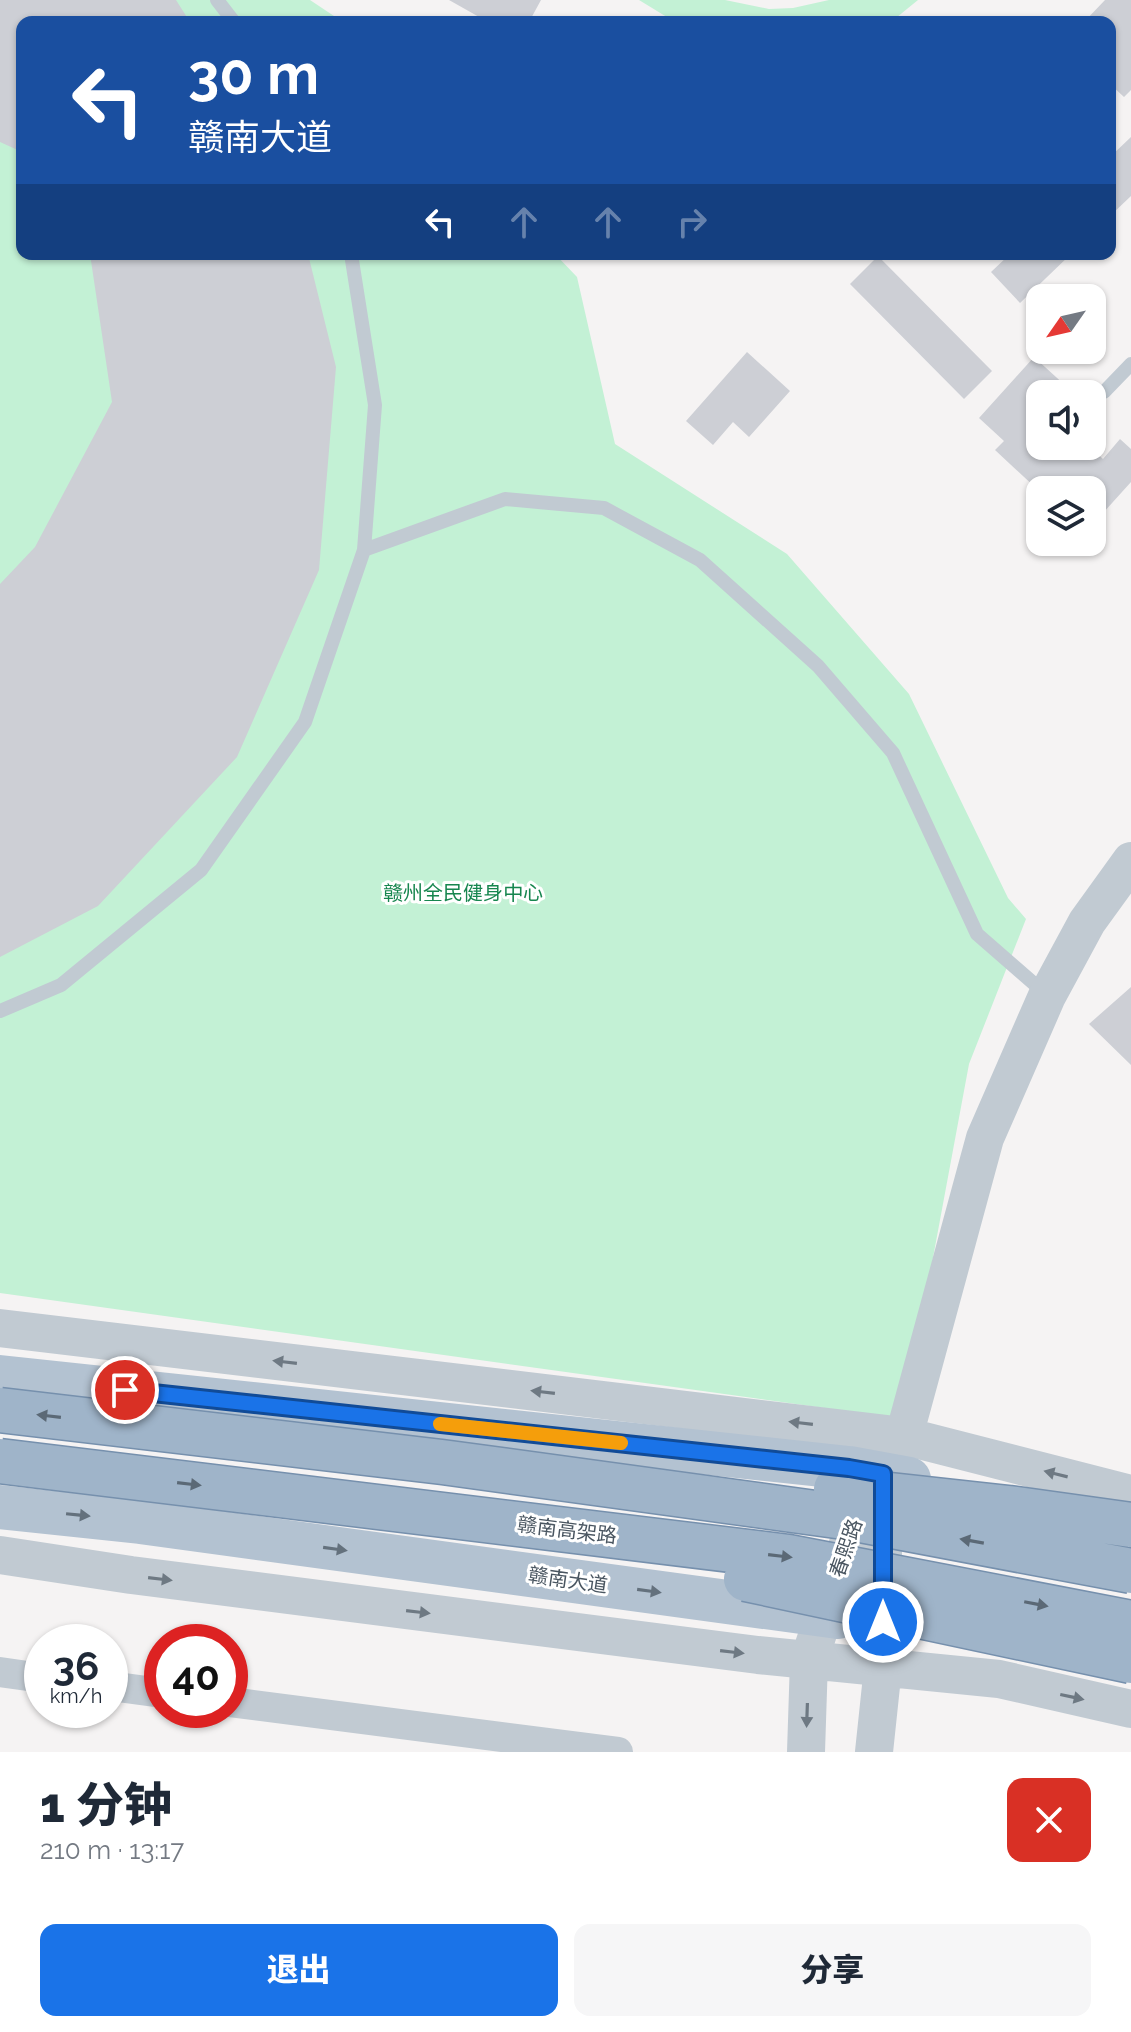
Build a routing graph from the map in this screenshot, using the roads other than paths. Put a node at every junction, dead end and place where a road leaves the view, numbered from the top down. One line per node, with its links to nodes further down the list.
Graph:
1 (217, 0): 2 (lane)
2 (229, 16)
3 (352, 260): 6 (lane)
4 (1131, 364): 5 (lane)
5 (1106, 390)
6 (364, 550): 8 (lane); 9 (lane)
7 (1131, 861): 8 (street, 春熙路)
8 (1047, 996): 13 (street, 春熙路)
9 (0, 1011)
10 (0, 1328): 13 (street, one-way to 10)
11 (0, 1377): 16 (main road)
12 (0, 1410): 14 (highway, one-way to 12, bridge)
13 (904, 1436): 16 (street, 春熙路); 17 (street, one-way to 13)
14 (306, 1446): 20 (highway, bridge); 22 (highway, one-way to 14, bridge)
15 (0, 1461): 18 (highway, 赣南高架路, one-way to 18, bridge)
16 (877, 1473): 20 (main road); 23 (street, 春熙路); 24 (street, 春熙路)
17 (1131, 1494)
18 (295, 1497): 25 (highway, 赣南高架路, one-way to 25, bridge); 27 (highway, bridge)
19 (0, 1507): 23 (main road, 赣南大道, one-way to 23)
20 (1131, 1524)
21 (0, 1555): 26 (street, one-way to 26)
22 (1131, 1571)
23 (824, 1615): 24 (main road, 赣南大道); 26 (street, 春熙路)
24 (883, 1622): 28 (street, 春熙路); 31 (main road, 赣南大道)
25 (1131, 1623)
26 (809, 1660): 28 (street); 35 (street, 春熙路, one-way to 35)
27 (1131, 1661)
28 (883, 1667): 33 (street, one-way to 33); 36 (street, 春熙路)
29 (0, 1672): 30 (street)
30 (24, 1675)
31 (1131, 1683)
32 (248, 1704): 34 (street)
33 (1131, 1709)
34 (618, 1752)
35 (806, 1752)
36 (874, 1752)

